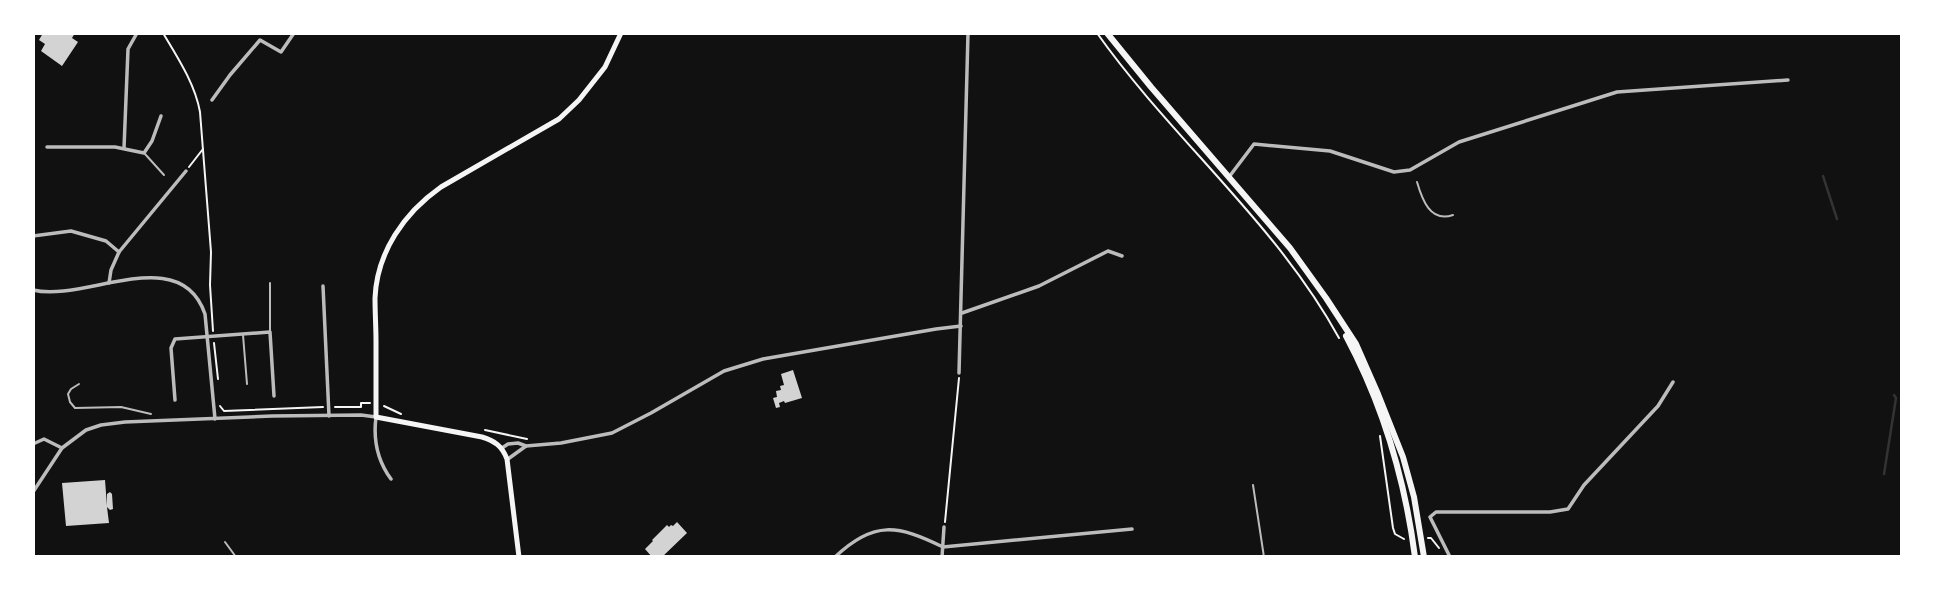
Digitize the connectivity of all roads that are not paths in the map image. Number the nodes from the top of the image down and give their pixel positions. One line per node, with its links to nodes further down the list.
1 (137, 33): 10 (street)
2 (294, 33): 7 (street)
3 (621, 33): 38 (main road)
4 (968, 33): 24 (street)
5 (1108, 33): 14 (highway)
6 (1788, 80): 14 (street)
7 (212, 100)
8 (161, 116): 11 (street)
9 (47, 147): 10 (street)
10 (124, 148): 11 (street)
11 (145, 153): 13 (lane)
12 (186, 172): 18 (street)
13 (164, 175)
14 (1229, 177): 25 (highway)
15 (1418, 182): 16 (lane)
16 (1454, 215)
17 (33, 236): 18 (street)
18 (119, 251): 20 (street)
19 (1122, 256): 24 (street)
20 (109, 283): 23 (street); 29 (street)
21 (270, 283): 27 (lane)
22 (323, 286): 37 (street)
23 (33, 290)
24 (962, 313): 26 (street)
25 (1337, 315): 57 (highway); 58 (highway)
26 (961, 326): 30 (street); 41 (street)
27 (270, 332): 28 (street); 34 (street)
28 (243, 334): 29 (street); 33 (lane)
29 (207, 336): 35 (street); 39 (street)
30 (960, 373)
31 (1672, 382): 59 (street)
32 (79, 384): 36 (lane)
33 (247, 384)
34 (274, 396)
35 (175, 400)
36 (151, 414)
37 (329, 416): 38 (street); 39 (street)
38 (376, 417): 43 (main road); 45 (street)
39 (215, 419): 42 (street)
40 (33, 444): 42 (street)
41 (526, 446): 43 (street); 44 (street)
42 (62, 448): 47 (street)
43 (502, 448): 44 (main road)
44 (507, 459): 53 (main road)
45 (391, 479)
46 (1253, 485): 56 (lane)
47 (33, 492)
48 (944, 527): 51 (street)
49 (1132, 529): 51 (street)
50 (225, 542): 52 (lane)
51 (943, 547): 54 (street); 55 (street)
52 (236, 557)
53 (519, 557)
54 (835, 557)
55 (942, 557)
56 (1264, 557)
57 (1415, 557)
58 (1424, 557)
59 (1450, 557)

